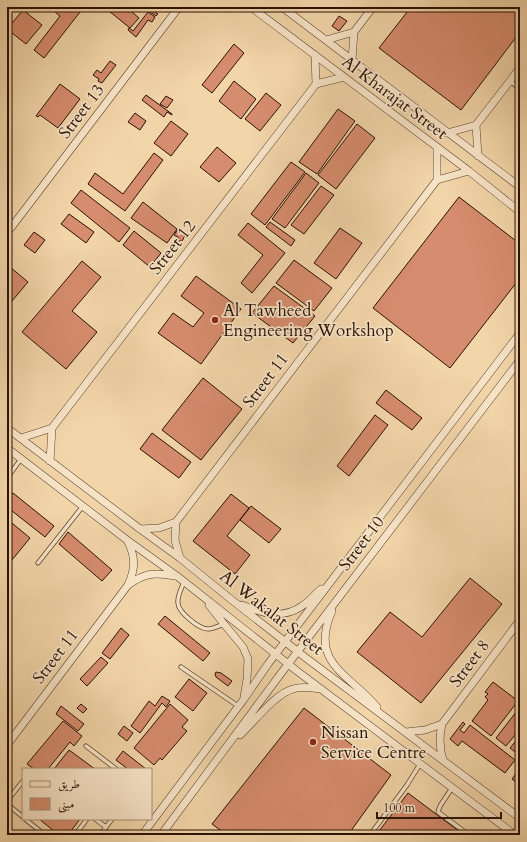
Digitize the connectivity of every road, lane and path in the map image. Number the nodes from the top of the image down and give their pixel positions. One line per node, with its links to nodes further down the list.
1 (179, 7): 22 (street, Street 13)
2 (252, 7): 7 (street, Al Kharajat Street)
3 (282, 7): 6 (street, Al Kharajat Street)
4 (373, 7): 5 (street)
5 (354, 32): 6 (street); 8 (street)
6 (326, 40): 8 (street, Al Kharajat Street)
7 (315, 55): 10 (street, Al Kharajat Street); 12 (street)
8 (352, 60): 15 (street, Al Kharajat Street)
9 (520, 68): 11 (street)
10 (344, 77): 12 (street); 16 (street, Al Kharajat Street)
11 (510, 81): 13 (lane); 14 (street)
12 (316, 84): 26 (street, Street 12)
13 (520, 89)
14 (476, 125): 15 (street); 17 (street)
15 (447, 133): 17 (street, Al Kharajat Street)
16 (437, 147): 18 (street, Al Kharajat Street); 19 (street)
17 (478, 156): 20 (street, Al Kharajat Street)
18 (469, 171): 19 (street); 21 (street, Al Kharajat Street)
19 (437, 180): 33 (street, Street 11)
20 (520, 187)
21 (519, 212)
22 (7, 233)
23 (520, 333): 38 (street, Street 10)
24 (520, 360): 44 (street, Street 10)
25 (7, 428): 27 (street, Al Wakalat Street)
26 (52, 428): 27 (street); 30 (street)
27 (21, 438): 30 (street, Al Wakalat Street)
28 (7, 448): 29 (street, Al Wakalat Street)
29 (21, 459): 31 (lane); 32 (street, Al Wakalat Street)
30 (50, 461): 34 (street, Al Wakalat Street)
31 (7, 478)
32 (83, 506): 35 (street, Al Wakalat Street); 37 (lane)
33 (176, 522): 34 (street); 36 (street)
34 (140, 529): 36 (street, Al Wakalat Street)
35 (127, 540): 39 (street, Al Wakalat Street); 41 (street, Street 11)
36 (180, 558): 43 (street, Al Wakalat Street)
37 (38, 563)
38 (337, 573): 43 (street, Street 10); 47 (street, Street 10)
39 (177, 576): 40 (street, Al Wakalat Street); 41 (street, Street 11)
40 (184, 581): 42 (street, Al Wakalat Street); 46 (lane)
41 (128, 585): 58 (street, Street 11)
42 (204, 598): 46 (street); 49 (street, Al Wakalat Street)
43 (233, 601): 47 (street, Al Wakalat Street)
44 (336, 601): 48 (street, Street 10); 55 (street)
45 (520, 620): 56 (street, Street 8)
46 (224, 624): 53 (street)
47 (285, 642): 48 (street, Al Wakalat Street); 49 (street, Street 10)
48 (298, 652): 50 (street, Street 10); 55 (street, Al Wakalat Street)
49 (276, 654): 50 (street, Al Wakalat Street); 53 (street, Street 10)
50 (288, 663): 52 (street, Al Wakalat Street); 60 (street, Street 10)
51 (181, 667): 54 (lane)
52 (323, 690): 60 (street, Street 10); 62 (street, Al Wakalat Street)
53 (244, 699): 54 (street, Street 10)
54 (238, 706): 78 (street, Street 10)
55 (385, 716): 57 (street, Al Wakalat Street)
56 (442, 724): 57 (street); 61 (street, Street 8)
57 (406, 732): 61 (street, Al Wakalat Street)
58 (7, 745)
59 (86, 746): 63 (lane)
60 (228, 746): 79 (street, Street 10)
61 (443, 760): 68 (street, Al Wakalat Street)
62 (420, 764): 65 (street, Al Wakalat Street); 80 (lane)
63 (115, 768)
64 (22, 782): 66 (lane)
65 (452, 788): 75 (street, Al Wakalat Street); 81 (lane)
66 (7, 802): 67 (lane)
67 (22, 816)
68 (520, 818)
69 (26, 820): 74 (lane)
70 (86, 820): 76 (lane)
71 (96, 820): 73 (lane)
72 (111, 820): 73 (lane)
73 (106, 827): 77 (lane)
74 (39, 833)
75 (512, 834)
76 (75, 835)
77 (100, 835)
78 (142, 835)
79 (161, 835)
80 (370, 835)
81 (469, 835)

